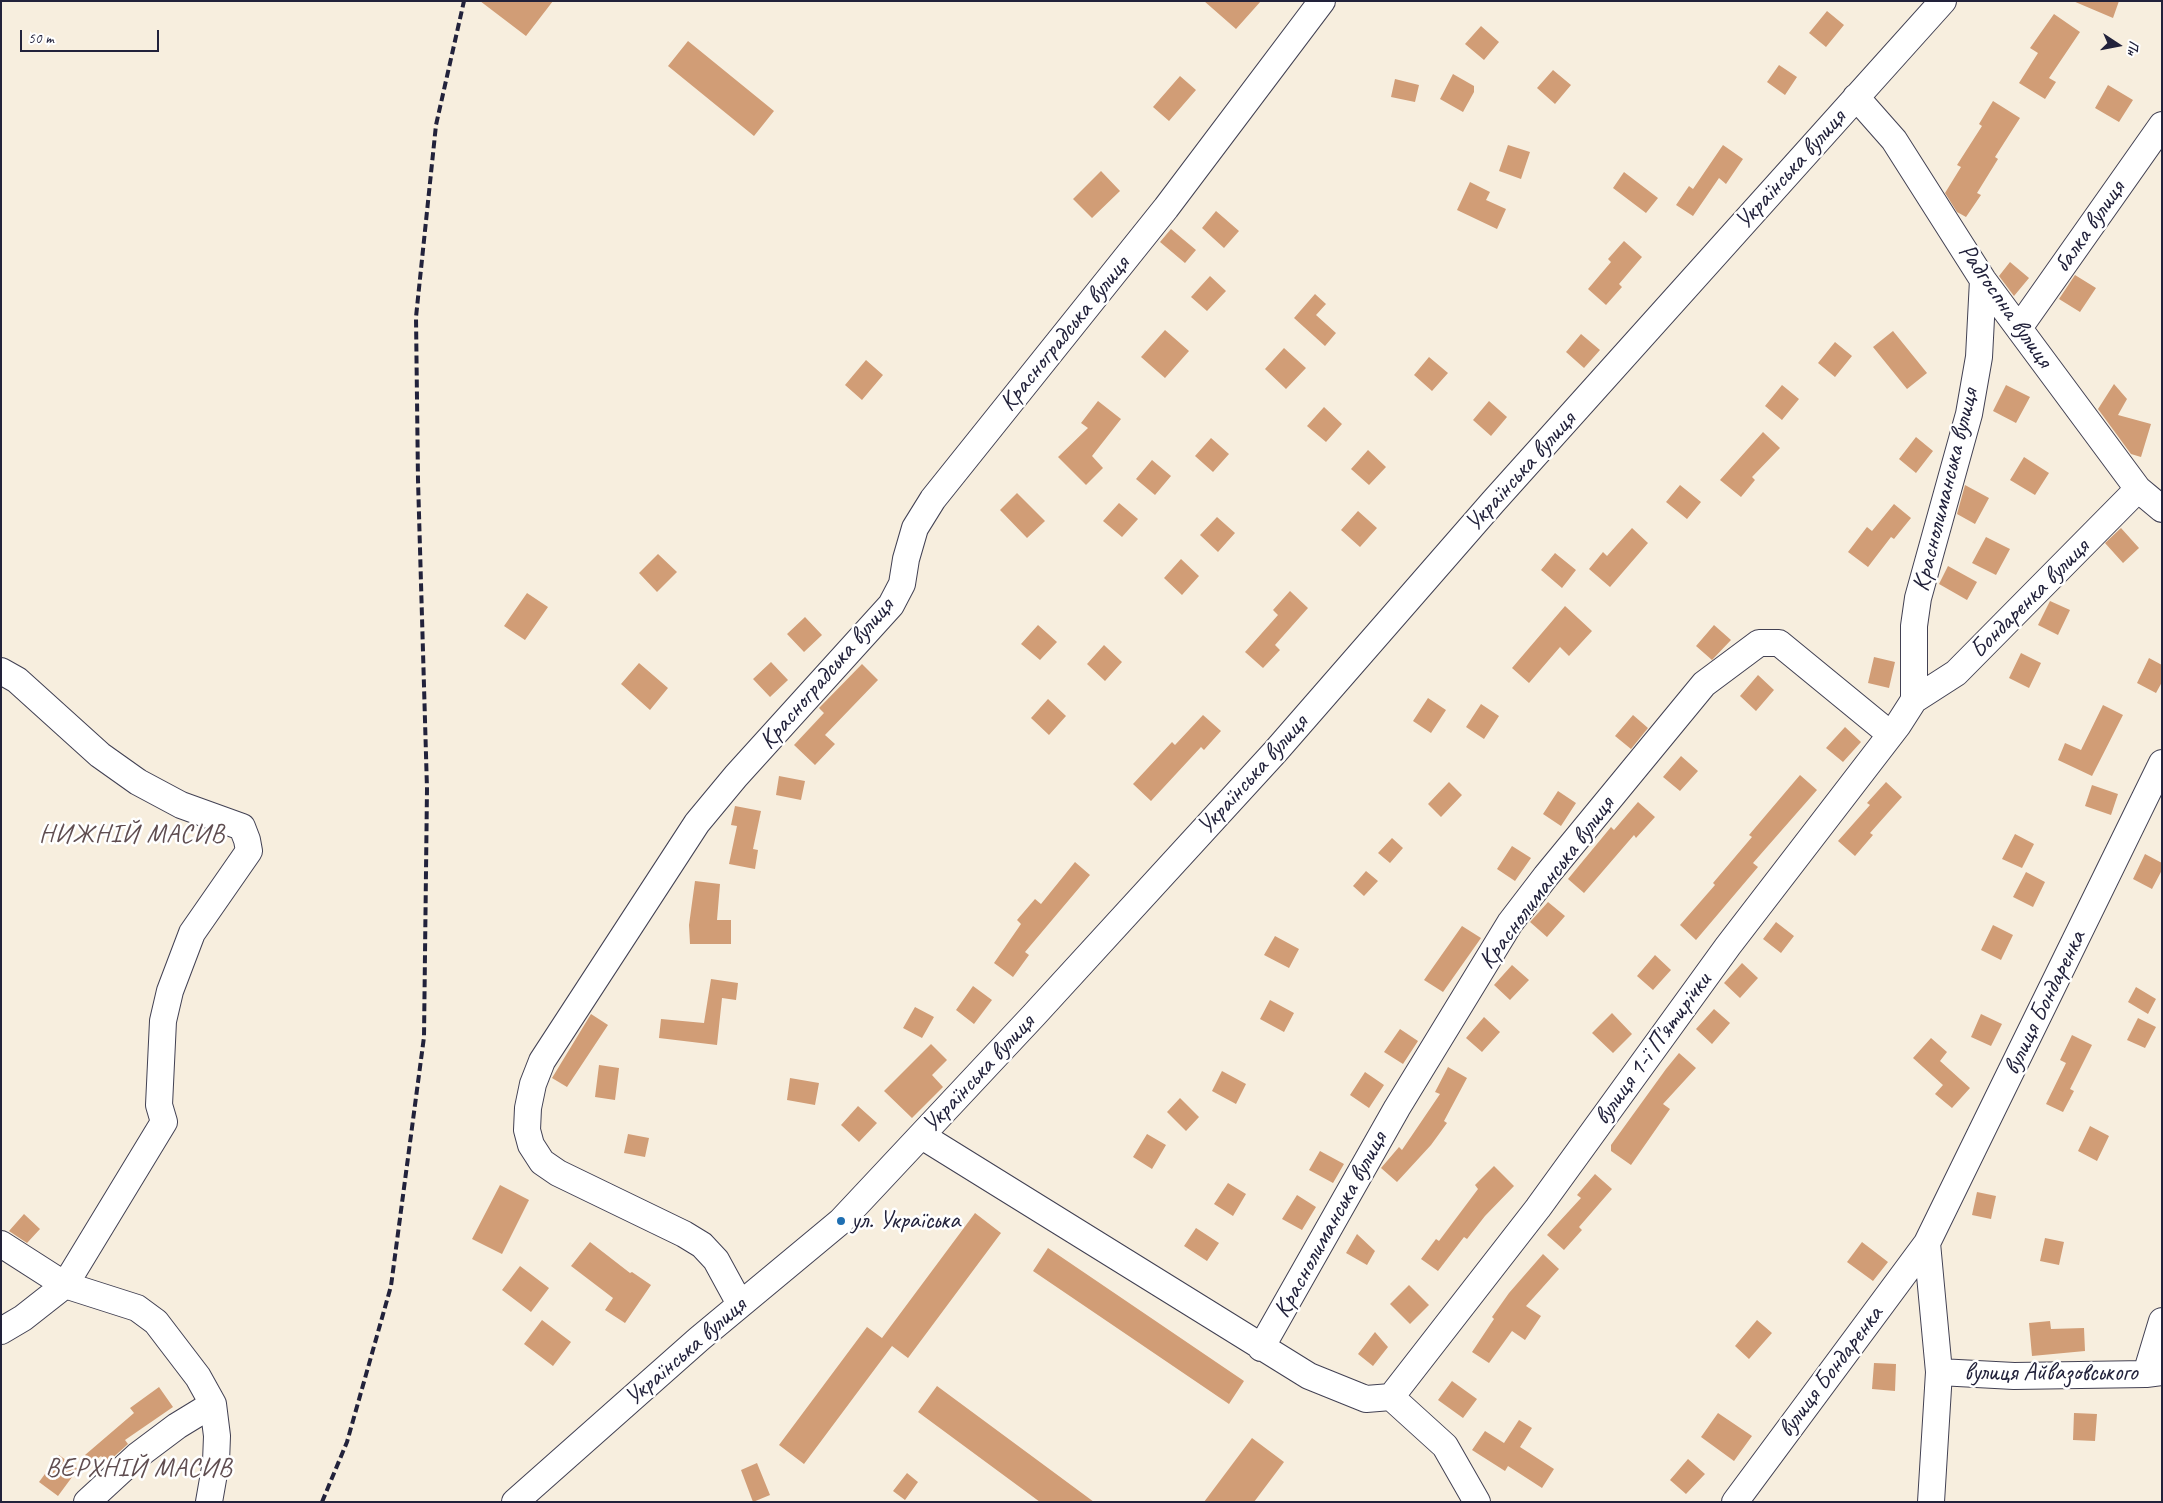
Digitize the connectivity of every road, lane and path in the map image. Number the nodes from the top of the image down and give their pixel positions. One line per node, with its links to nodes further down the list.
1 (1322, 1): 17 (street, Красноградська вулиця)
2 (1943, 1): 3 (street, Українська вулиця)
3 (1856, 97): 5 (street, Радгоспна вулиця); 13 (street, Українська вулиця)
4 (2162, 125): 6 (street, балка вулиця)
5 (1983, 280): 6 (street, Радгоспна вулиця); 10 (street, Краснолиманська вулиця)
6 (2019, 328): 7 (street, Радгоспна вулиця)
7 (2138, 489): 8 (street, Радгоспна вулиця); 10 (street, Бондаренка вулиця)
8 (2162, 509)
9 (2, 670): 16 (street)
10 (1914, 700): 11 (street, вулиця 1-ї П'ятирічки)
11 (1890, 734): 20 (street, Краснолиманська вулиця); 23 (street, вулиця 1-ї П'ятирічки)
12 (2162, 763): 14 (street, вулиця Бондаренка)
13 (922, 1136): 17 (street, Українська вулиця); 20 (street)
14 (1927, 1243): 21 (street); 29 (street, вулиця Бондаренка)
15 (1, 1244): 16 (street)
16 (65, 1285): 19 (street); 24 (street)
17 (740, 1304): 27 (street, Українська вулиця)
18 (2162, 1322): 22 (street)
19 (1, 1330)
20 (1261, 1348): 23 (street)
21 (1939, 1372): 22 (street, вулиця Айвазовського); 30 (street)
22 (2154, 1373)
23 (1391, 1398): 28 (street)
24 (213, 1404): 25 (street); 26 (street)
25 (87, 1502)
26 (209, 1502)
27 (515, 1502)
28 (1477, 1502)
29 (1736, 1502)
30 (1931, 1502)

